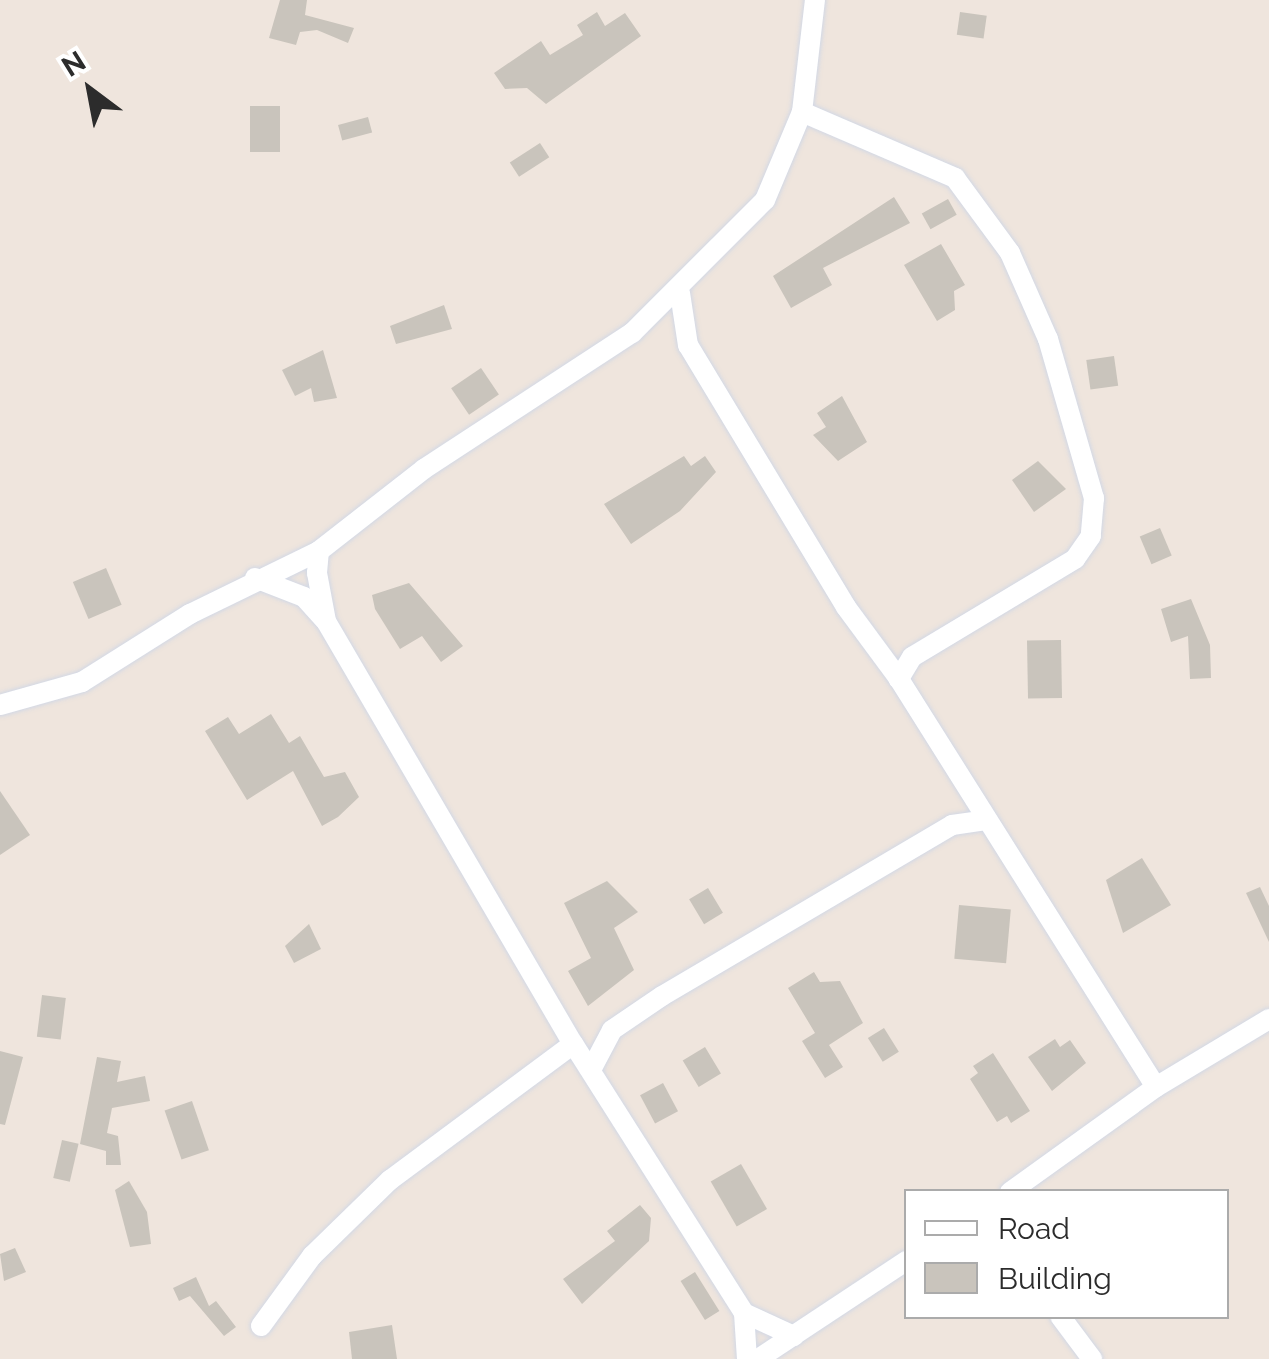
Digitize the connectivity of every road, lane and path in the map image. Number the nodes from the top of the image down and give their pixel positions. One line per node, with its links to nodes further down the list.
1 (816, 0): 2 (street)
2 (802, 112): 3 (street); 7 (street)
3 (680, 293): 4 (street); 7 (street)
4 (320, 551): 5 (street); 6 (street)
5 (255, 578): 6 (street); 8 (street)
6 (326, 621): 12 (street)
7 (899, 679): 9 (street)
8 (0, 705)
9 (981, 821): 11 (street); 14 (street)
10 (1269, 1020): 14 (street)
11 (607, 1035): 12 (street); 13 (street)
12 (570, 1039): 13 (street); 19 (street)
13 (592, 1068): 17 (street)
14 (1156, 1088): 15 (street)
15 (1014, 1189)
16 (904, 1262): 20 (street)
17 (744, 1312): 20 (street); 21 (street)
18 (1062, 1319): 23 (street)
19 (262, 1326)
20 (794, 1336): 22 (street)
21 (747, 1359)
22 (758, 1359)
23 (1092, 1359)

